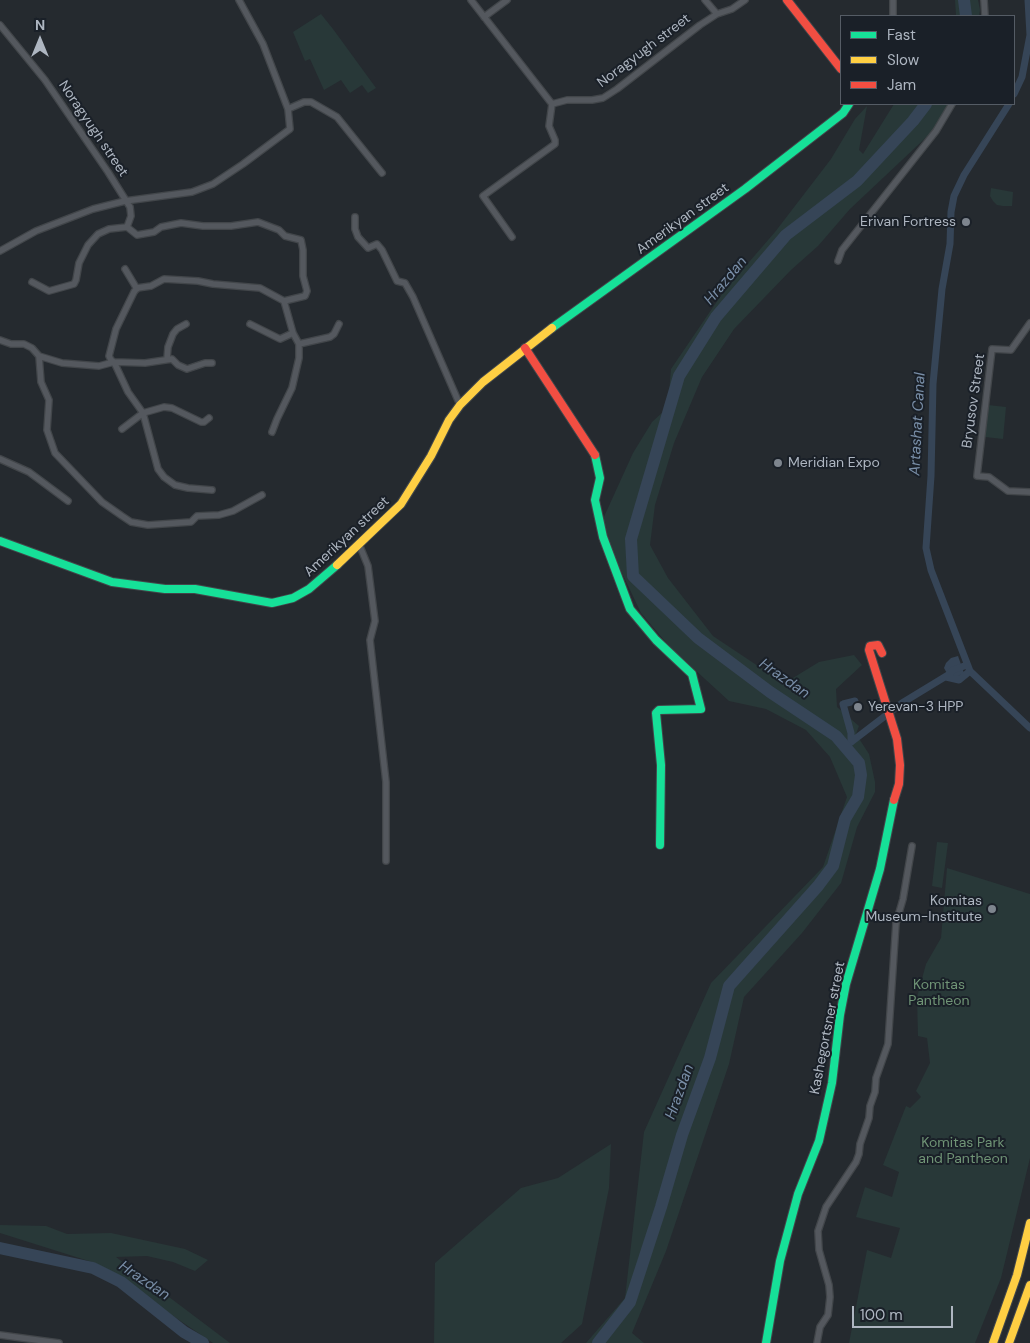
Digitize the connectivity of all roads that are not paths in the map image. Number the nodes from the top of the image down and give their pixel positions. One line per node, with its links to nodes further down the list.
1 (239, 0): 18 (street)
2 (471, 0): 12 (street)
3 (507, 0): 12 (street)
4 (705, 0): 9 (street)
5 (745, 0): 9 (street, Noragyugh street)
6 (786, 0): 14 (street)
7 (893, 0): 10 (street)
8 (984, 0): 11 (street)
9 (717, 14): 15 (street, Noragyugh street)
10 (893, 15)
11 (984, 15)
12 (484, 17): 15 (street)
13 (0, 25): 20 (street, Noragyugh street)
14 (840, 68)
15 (552, 104): 23 (street)
16 (848, 105): 37 (street, Amerikyan street)
17 (951, 105): 25 (street)
18 (288, 109): 19 (street); 20 (street)
19 (382, 173)
20 (125, 201): 22 (street, Noragyugh street); 24 (street)
21 (355, 217): 42 (street)
22 (127, 227): 27 (street); 29 (street)
23 (512, 237)
24 (0, 250)
25 (838, 260)
26 (125, 269): 28 (street)
27 (32, 282)
28 (137, 289): 29 (street); 40 (street)
29 (284, 301): 34 (street)
30 (1030, 323): 49 (street, Bryusov Street)
31 (186, 324): 39 (street)
32 (250, 324): 34 (street)
33 (339, 324): 36 (street)
34 (293, 333): 36 (street)
35 (0, 340): 38 (street)
36 (299, 344): 46 (street)
37 (525, 348): 42 (street, Amerikyan street); 55 (street)
38 (39, 356): 40 (street); 50 (street)
39 (167, 359): 40 (street); 41 (street)
40 (114, 362): 43 (street)
41 (212, 363)
42 (460, 405): 53 (street, Amerikyan street)
43 (143, 413): 44 (street); 45 (street); 48 (street)
44 (210, 418)
45 (122, 428)
46 (272, 432)
47 (0, 458): 51 (street)
48 (212, 490)
49 (1030, 492)
50 (262, 496)
51 (68, 501)
52 (0, 541): 53 (street, Amerikyan street)
53 (359, 544): 57 (street)
54 (882, 653): 62 (street, Kashegortsner street)
55 (660, 845)
56 (912, 846): 63 (street)
57 (386, 861)
58 (1030, 1223): 64 (street)
59 (1030, 1285): 65 (street)
60 (0, 1335): 61 (street)
61 (59, 1343)
62 (766, 1343)
63 (817, 1343)
64 (993, 1343)
65 (1009, 1343)

